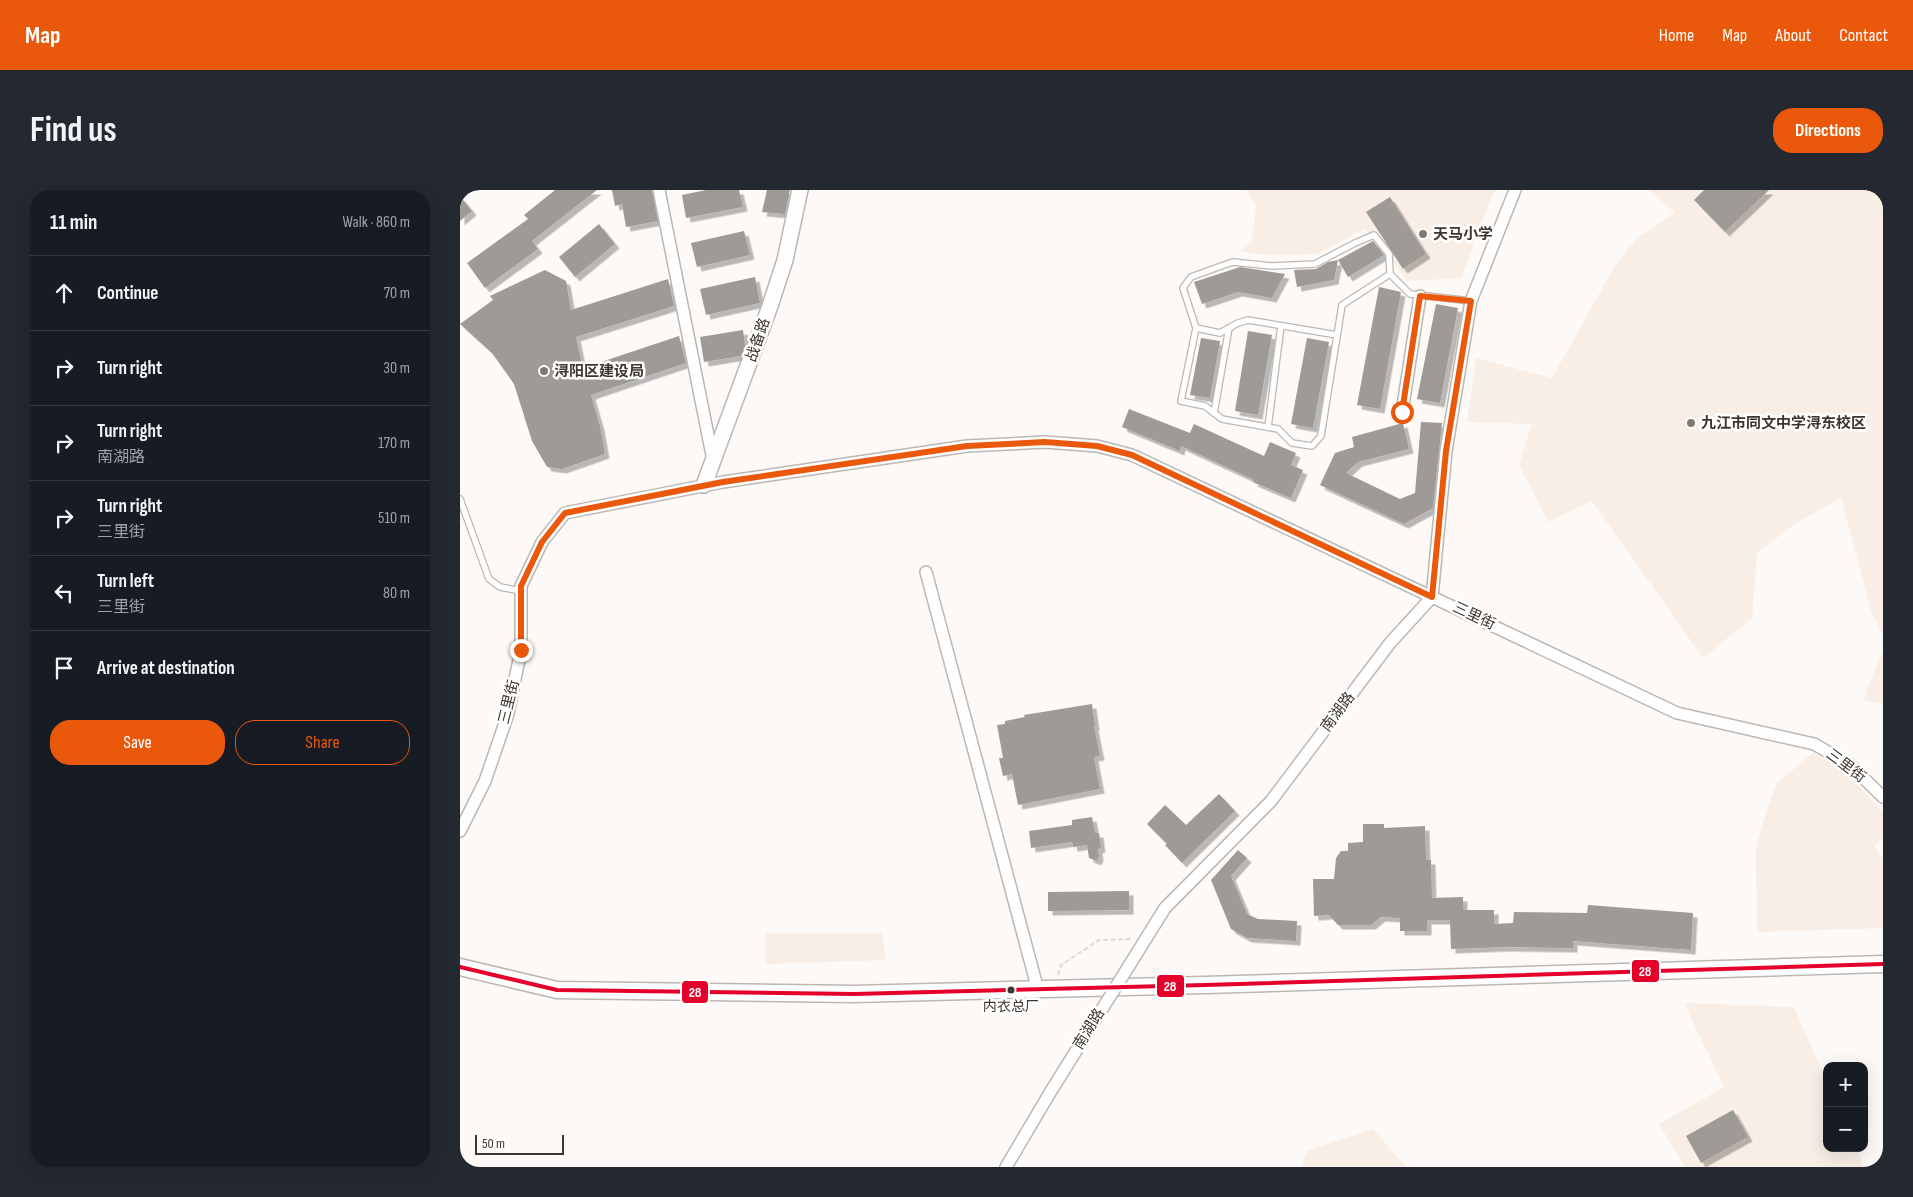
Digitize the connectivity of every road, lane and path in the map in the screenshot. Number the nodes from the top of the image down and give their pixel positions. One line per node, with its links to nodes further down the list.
1 (659, 190): 14 (street)
2 (800, 190): 14 (street, 战备路)
3 (1514, 190): 6 (street)
4 (1390, 274): 5 (lane); 8 (lane); 10 (lane)
5 (1420, 296): 6 (lane); 11 (street)
6 (1471, 301): 19 (street)
7 (1282, 326): 9 (lane); 10 (lane); 13 (lane)
8 (1196, 328): 9 (lane); 12 (lane)
9 (1229, 328): 12 (lane)
10 (1337, 335): 13 (lane)
11 (1402, 412)
12 (1214, 413): 13 (lane)
13 (1268, 427)
14 (713, 461): 15 (street, 战备路)
15 (704, 486): 18 (street, 三里街); 19 (street, 三里街)
16 (460, 499): 18 (lane)
17 (926, 572): 25 (street)
18 (521, 592): 21 (street, 三里街)
19 (1432, 597): 20 (street, 三里街); 22 (street, 南湖路, bridge)
20 (1883, 797)
21 (461, 827)
22 (1146, 939): 25 (path); 26 (street, 南湖路, bridge)
23 (1883, 964): 25 (main road)
24 (460, 967): 25 (main road)
25 (1045, 990)
26 (1006, 1167)

